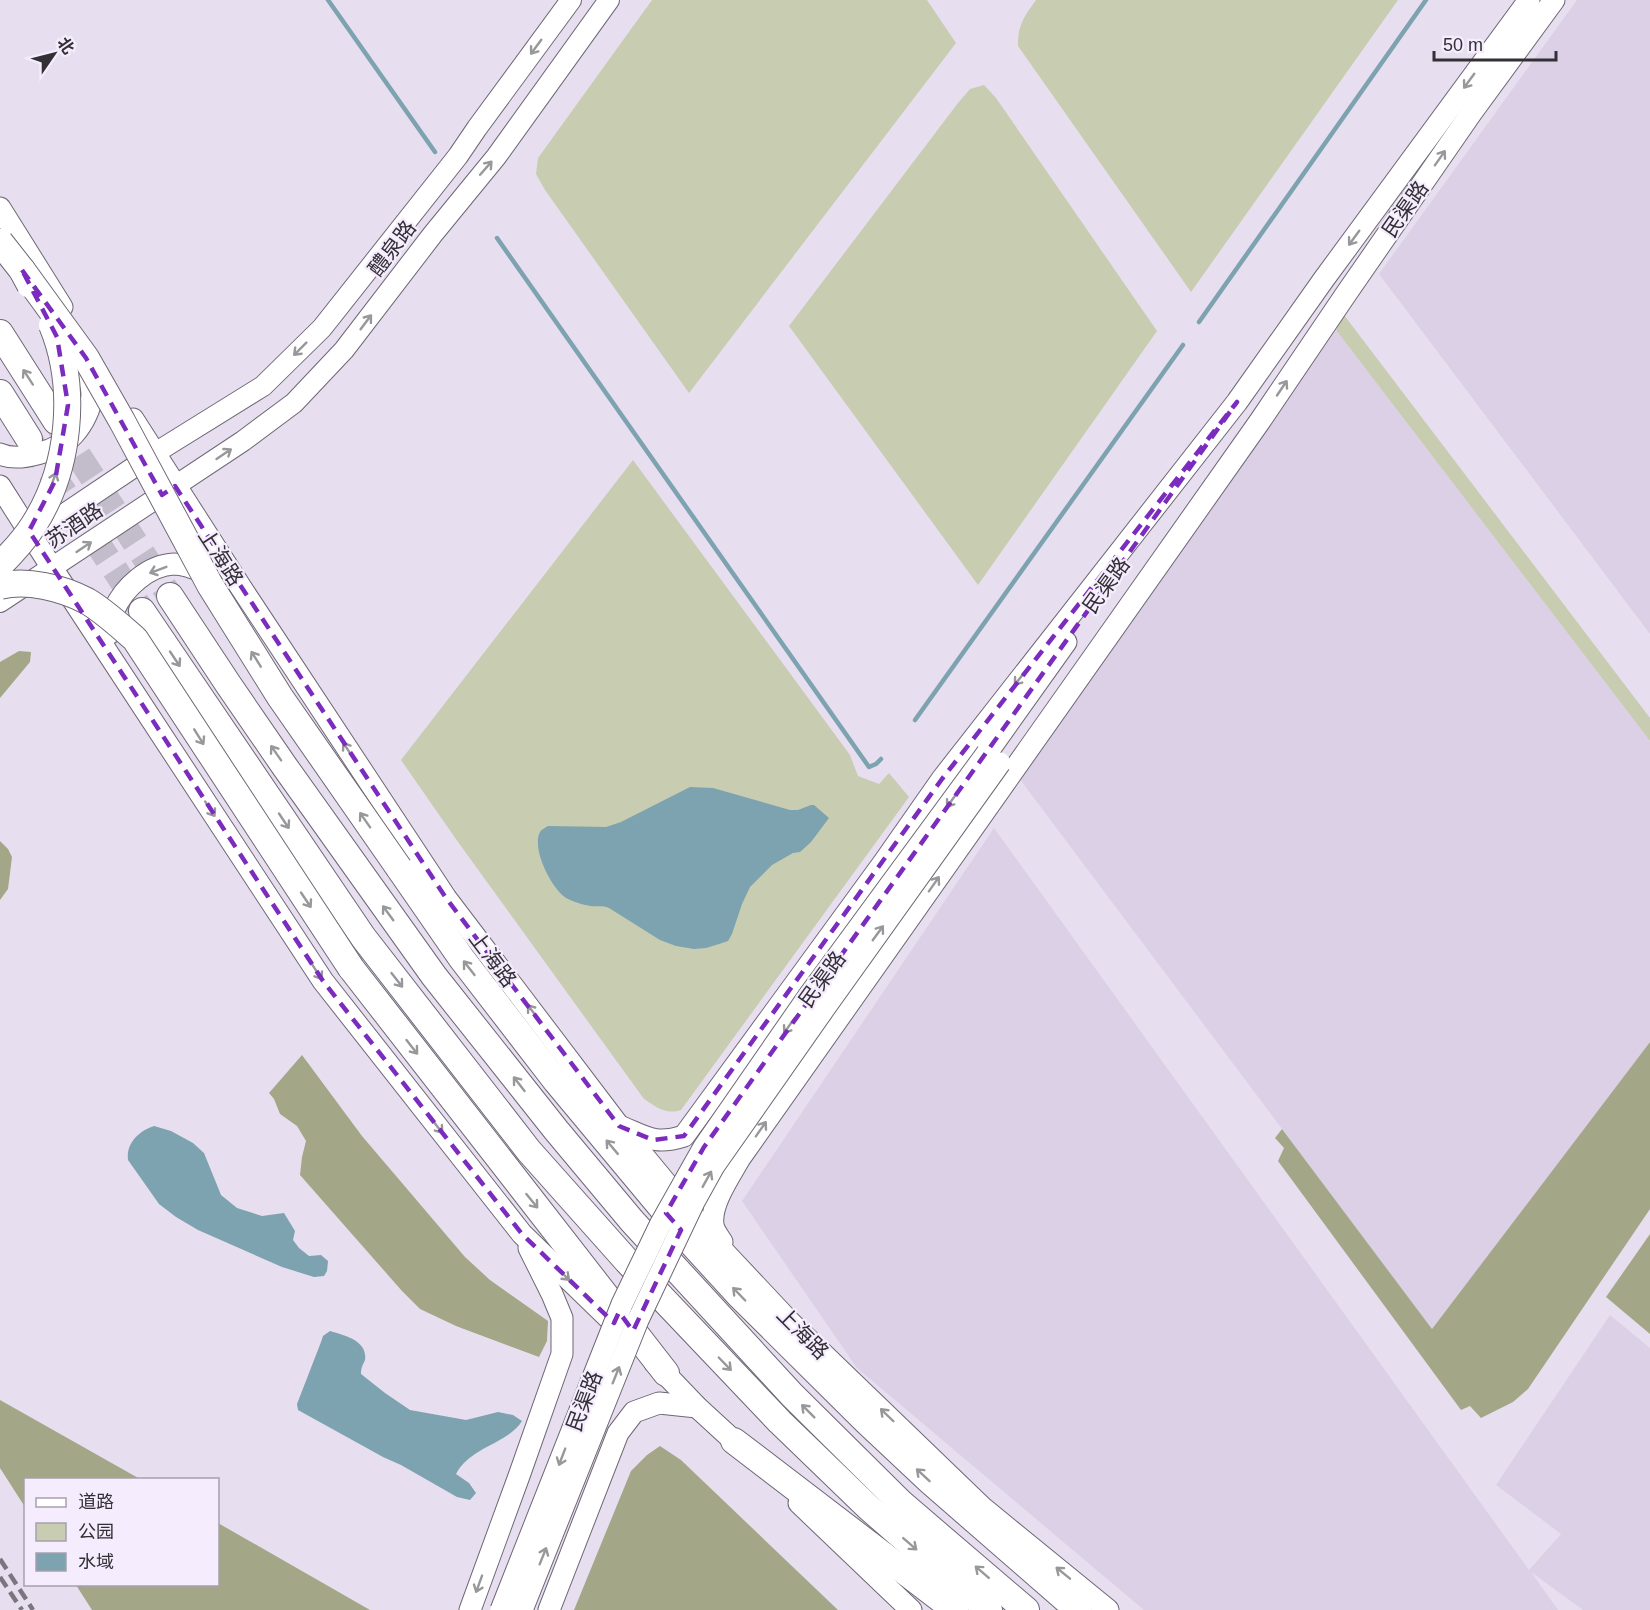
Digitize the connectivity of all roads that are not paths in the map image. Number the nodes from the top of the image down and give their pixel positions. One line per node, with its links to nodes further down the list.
1 (571, 0): 14 (street, 醴泉路, one-way to 14)
2 (609, 0): 17 (street, 醴泉路, one-way to 2)
3 (1529, 0): 10 (main road, 民渠路, one-way to 10)
4 (1554, 0): 12 (main road, 民渠路, one-way to 4)
5 (0, 208): 14 (main road, 上海路); 15 (main road)
6 (0, 242): 7 (highway, bridge)
7 (22, 270): 20 (highway, one-way to 7, bridge); 43 (highway, one-way to 7, bridge)
8 (0, 333): 11 (highway, one-way to 8)
9 (0, 393): 13 (highway)
10 (1237, 402): 27 (main road, 民渠路); 29 (main road, 民渠路, one-way to 29)
11 (56, 421)
12 (1260, 421): 27 (main road, 民渠路); 31 (main road, 民渠路, one-way to 12)
13 (29, 440)
14 (155, 453): 17 (main road, 上海路); 18 (street, 苏酒路)
15 (0, 454)
16 (0, 486): 18 (main road)
17 (175, 486): 21 (street, 苏酒路, one-way to 17); 26 (main road, 上海路)
18 (32, 536): 19 (street, 苏酒路); 21 (main road)
19 (0, 556)
20 (0, 565)
21 (52, 568): 24 (street, 苏酒路); 28 (main road)
22 (0, 586): 32 (highway, one-way to 32, bridge)
23 (170, 596): 42 (highway, one-way to 23)
24 (0, 603)
25 (142, 611): 41 (highway, one-way to 41)
26 (296, 671): 28 (main road, one-way to 28); 29 (main road, 上海路, one-way to 26)
27 (994, 758): 36 (main road, 民渠路, one-way to 36, bridge); 37 (main road, 民渠路, one-way to 27, bridge)
28 (178, 760): 30 (main road, one-way to 30)
29 (619, 1126): 31 (main road, 上海路)
30 (522, 1234): 32 (main road, one-way to 32); 35 (main road, one-way to 35)
31 (742, 1271): 44 (main road, 上海路, one-way to 31)
32 (666, 1373): 33 (main road)
33 (697, 1407): 34 (main road); 38 (main road)
34 (734, 1441): 39 (main road); 40 (highway)
35 (470, 1610)
36 (501, 1610)
37 (522, 1610)
38 (549, 1610)
39 (911, 1610)
40 (955, 1610)
41 (989, 1610)
42 (1026, 1610)
43 (1078, 1610)
44 (1108, 1610)

